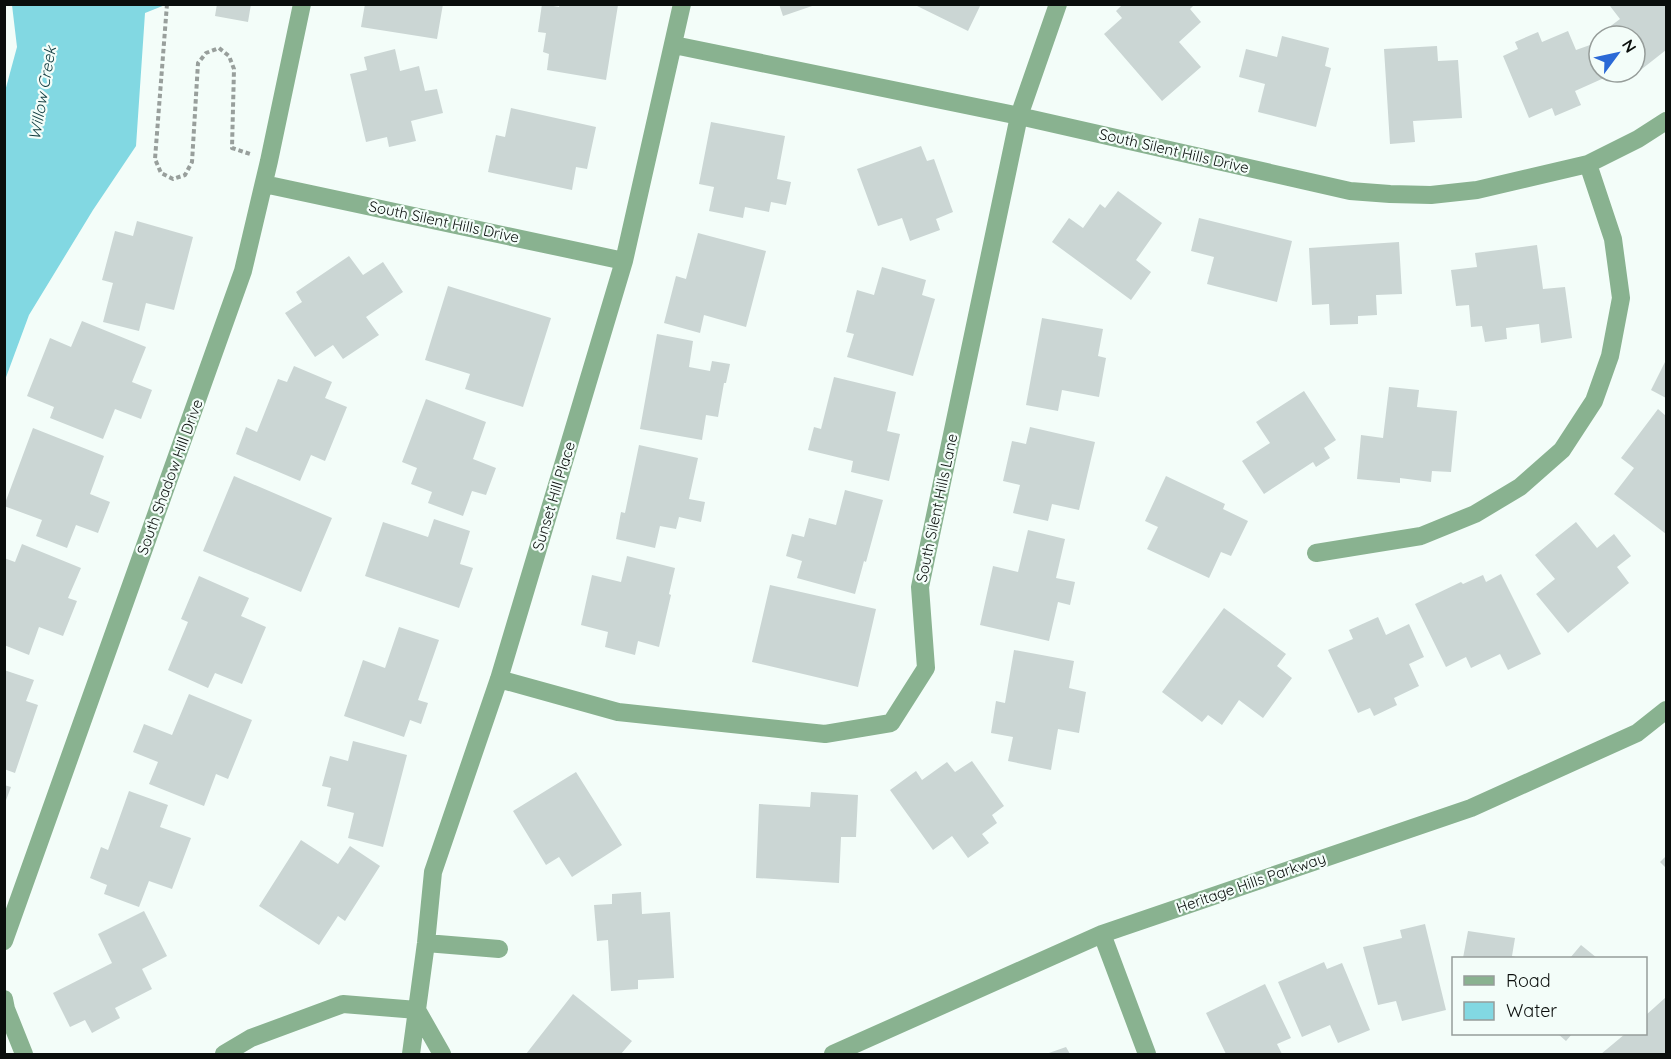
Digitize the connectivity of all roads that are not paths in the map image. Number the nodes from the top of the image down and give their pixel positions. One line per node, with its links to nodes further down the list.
1 (302, 4): 8 (street, South Shadow Hill Drive)
2 (682, 4): 4 (street, Sunset Hill Place)
3 (1058, 4): 5 (street, South Silent Hills Lane)
4 (674, 45): 5 (street, South Silent Hills Drive); 9 (street, Sunset Hill Place)
5 (1018, 116): 7 (street, South Silent Hills Drive); 11 (street, South Silent Hills Lane)
6 (1666, 121): 7 (street, South Silent Hills Drive)
7 (1588, 164): 10 (street)
8 (264, 184): 9 (street, South Silent Hills Drive); 14 (street, South Shadow Hill Drive)
9 (624, 261): 11 (street, Sunset Hill Place)
10 (1316, 553)
11 (499, 679): 15 (street, Sunset Hill Place)
12 (1666, 710): 13 (street, Heritage Hills Parkway)
13 (1102, 934): 23 (street, Heritage Hills Parkway); 24 (street)
14 (4, 941)
15 (426, 943): 16 (street); 18 (street, Sunset Hill Place)
16 (499, 949)
17 (4, 999): 19 (street)
18 (417, 1010): 20 (street); 21 (street, Sunset Hill Place); 22 (street)
19 (24, 1054)
20 (224, 1054)
21 (411, 1054)
22 (442, 1054)
23 (833, 1054)
24 (1147, 1054)

